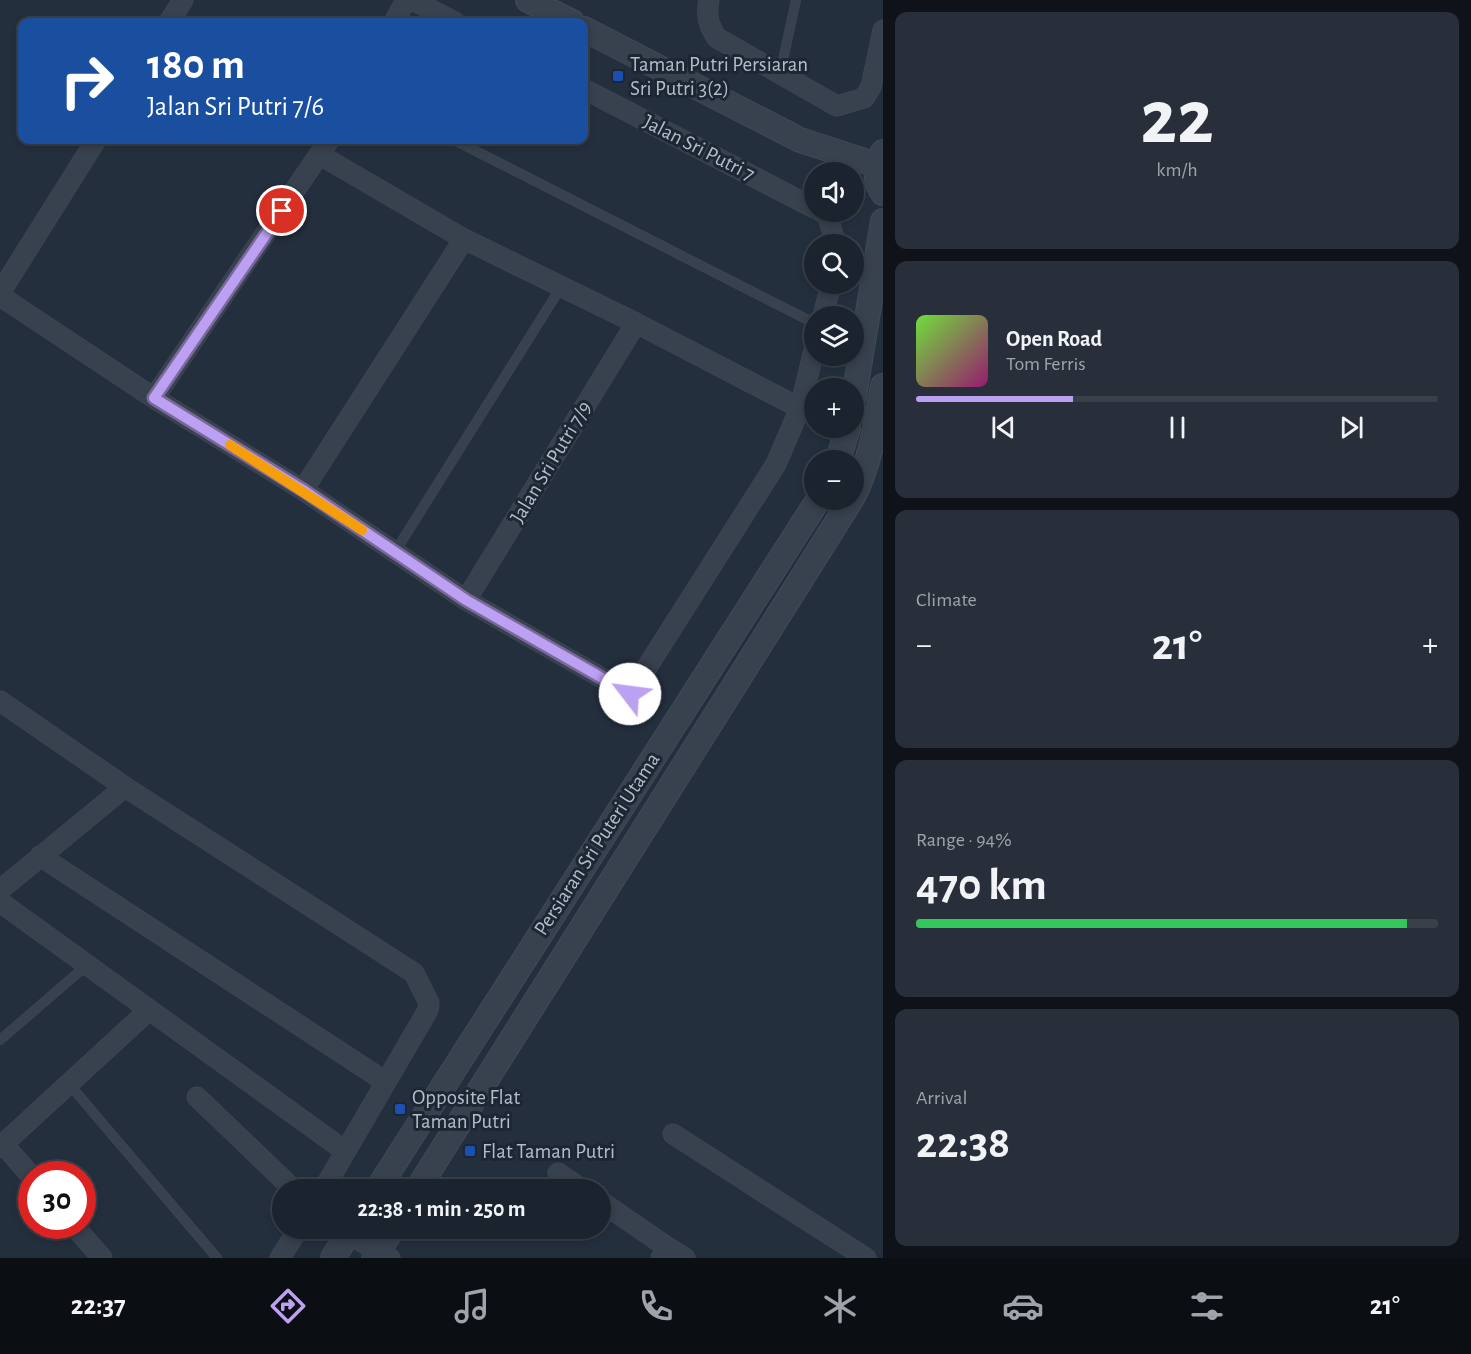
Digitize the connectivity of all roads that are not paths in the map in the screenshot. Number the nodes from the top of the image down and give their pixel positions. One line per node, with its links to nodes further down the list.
1 (183, 0): 7 (street)
2 (406, 0): 8 (street)
3 (412, 0): 9 (street)
4 (528, 0): 10 (street)
5 (710, 0): 13 (street)
6 (796, 0): 13 (lane)
7 (172, 18)
8 (395, 18)
9 (447, 18)
10 (564, 18)
11 (883, 30): 13 (street)
12 (588, 31): 18 (street)
13 (780, 74)
14 (588, 91): 20 (street, Jalan Sri Putri 7)
15 (94, 144): 24 (street)
16 (462, 144): 25 (lane)
17 (324, 147): 22 (street); 30 (street)
18 (880, 159): 19 (street)
19 (883, 194)
20 (804, 202)
21 (883, 221): 28 (street)
22 (464, 239): 23 (street); 33 (street)
23 (561, 286): 26 (street); 36 (lane)
24 (0, 295): 30 (street)
25 (804, 318)
26 (636, 323): 31 (street); 37 (street, Jalan Sri Putri 7/9)
27 (810, 366): 31 (street)
28 (857, 378)
29 (883, 386): 32 (street)
30 (154, 398): 33 (street)
31 (800, 408): 37 (street)
32 (864, 466)
33 (303, 490): 36 (street)
34 (812, 510): 56 (street, Persiaran Sri Puteri Utama)
35 (845, 510): 57 (street, Persiaran Sri Puteri Utama)
36 (395, 552): 37 (street)
37 (466, 600)
38 (0, 701): 39 (street)
39 (125, 787): 40 (street); 46 (street)
40 (40, 856): 41 (street); 46 (street)
41 (0, 890)
42 (0, 902): 43 (street)
43 (87, 965): 44 (street); 45 (lane)
44 (149, 1010): 47 (street); 51 (street)
45 (0, 1040)
46 (386, 1082): 51 (street)
47 (69, 1084): 50 (street); 68 (lane)
48 (197, 1097): 54 (street)
49 (673, 1134): 72 (street)
50 (2, 1145): 52 (street)
51 (345, 1151): 55 (street)
52 (18, 1162)
53 (558, 1173): 58 (street)
54 (283, 1179)
55 (329, 1179)
56 (384, 1179)
57 (424, 1179)
58 (567, 1179)
59 (611, 1210): 65 (street)
60 (85, 1239): 67 (street)
61 (292, 1239): 69 (street)
62 (345, 1239): 70 (street)
63 (360, 1239): 66 (street)
64 (388, 1239): 66 (street)
65 (664, 1252): 71 (street)
66 (381, 1256)
67 (102, 1258)
68 (217, 1258)
69 (280, 1258)
70 (333, 1258)
71 (685, 1258)
72 (866, 1258)

